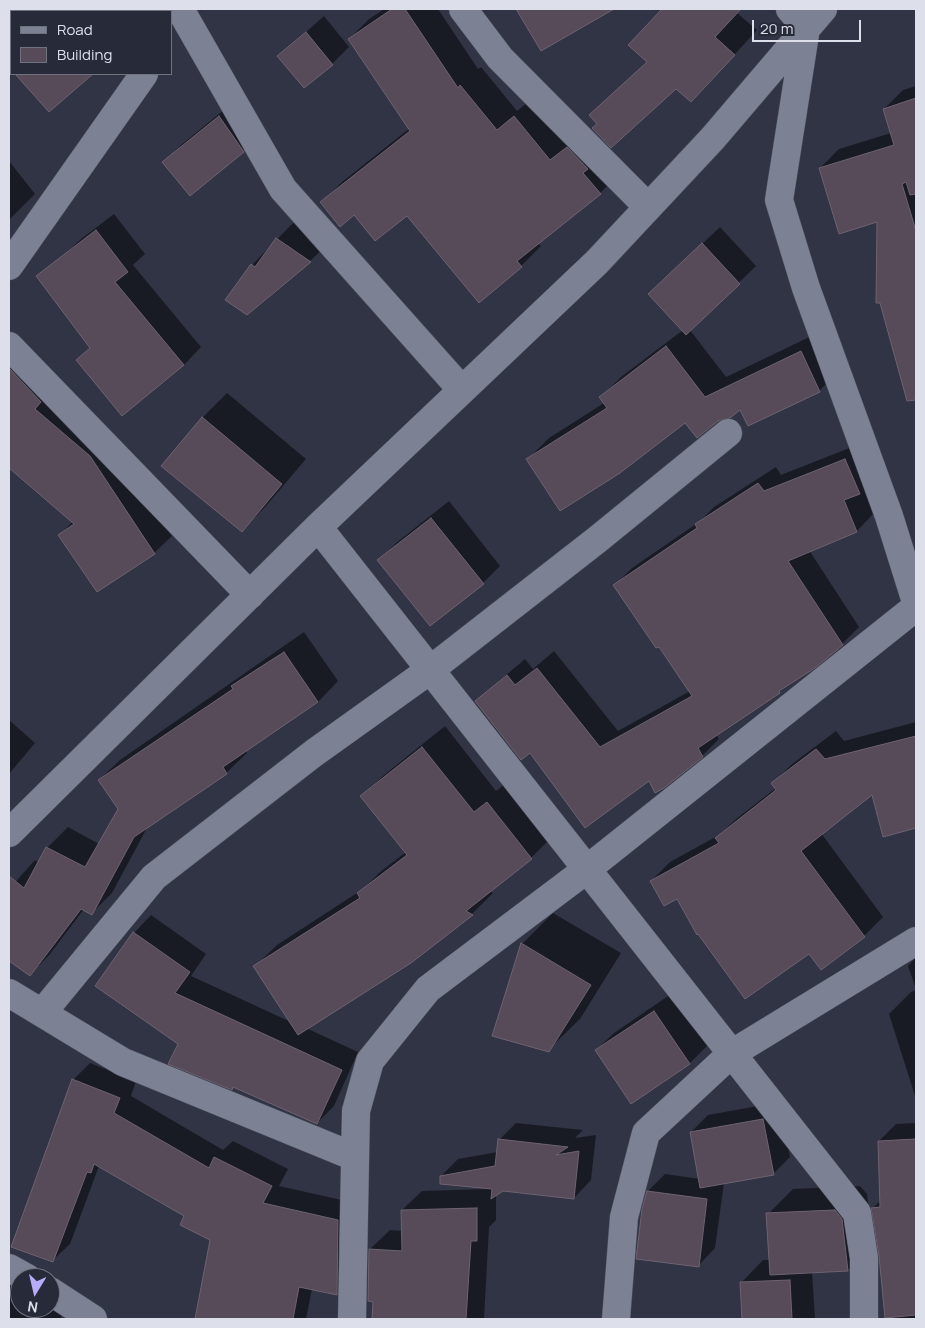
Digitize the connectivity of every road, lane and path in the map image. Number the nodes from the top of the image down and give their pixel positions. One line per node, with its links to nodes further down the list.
1 (463, 9): 5 (street)
2 (806, 15): 5 (street); 12 (street)
3 (182, 17): 8 (street)
4 (143, 75): 6 (street)
5 (648, 207): 8 (street)
6 (9, 266)
7 (9, 346): 11 (street)
8 (462, 390): 10 (street)
9 (728, 433): 14 (street)
10 (318, 527): 11 (street); 14 (street)
11 (250, 594): 15 (street)
12 (916, 602)
13 (916, 607): 16 (street)
14 (430, 670): 16 (street); 19 (street)
15 (9, 833)
16 (586, 870): 20 (street); 21 (street)
17 (916, 941): 20 (street)
18 (9, 992): 19 (street)
19 (42, 1013): 21 (street)
20 (731, 1054): 25 (street); 26 (street)
21 (355, 1157): 24 (street)
22 (60, 1298): 23 (street)
23 (93, 1319)
24 (352, 1319)
25 (616, 1319)
26 (864, 1319)

